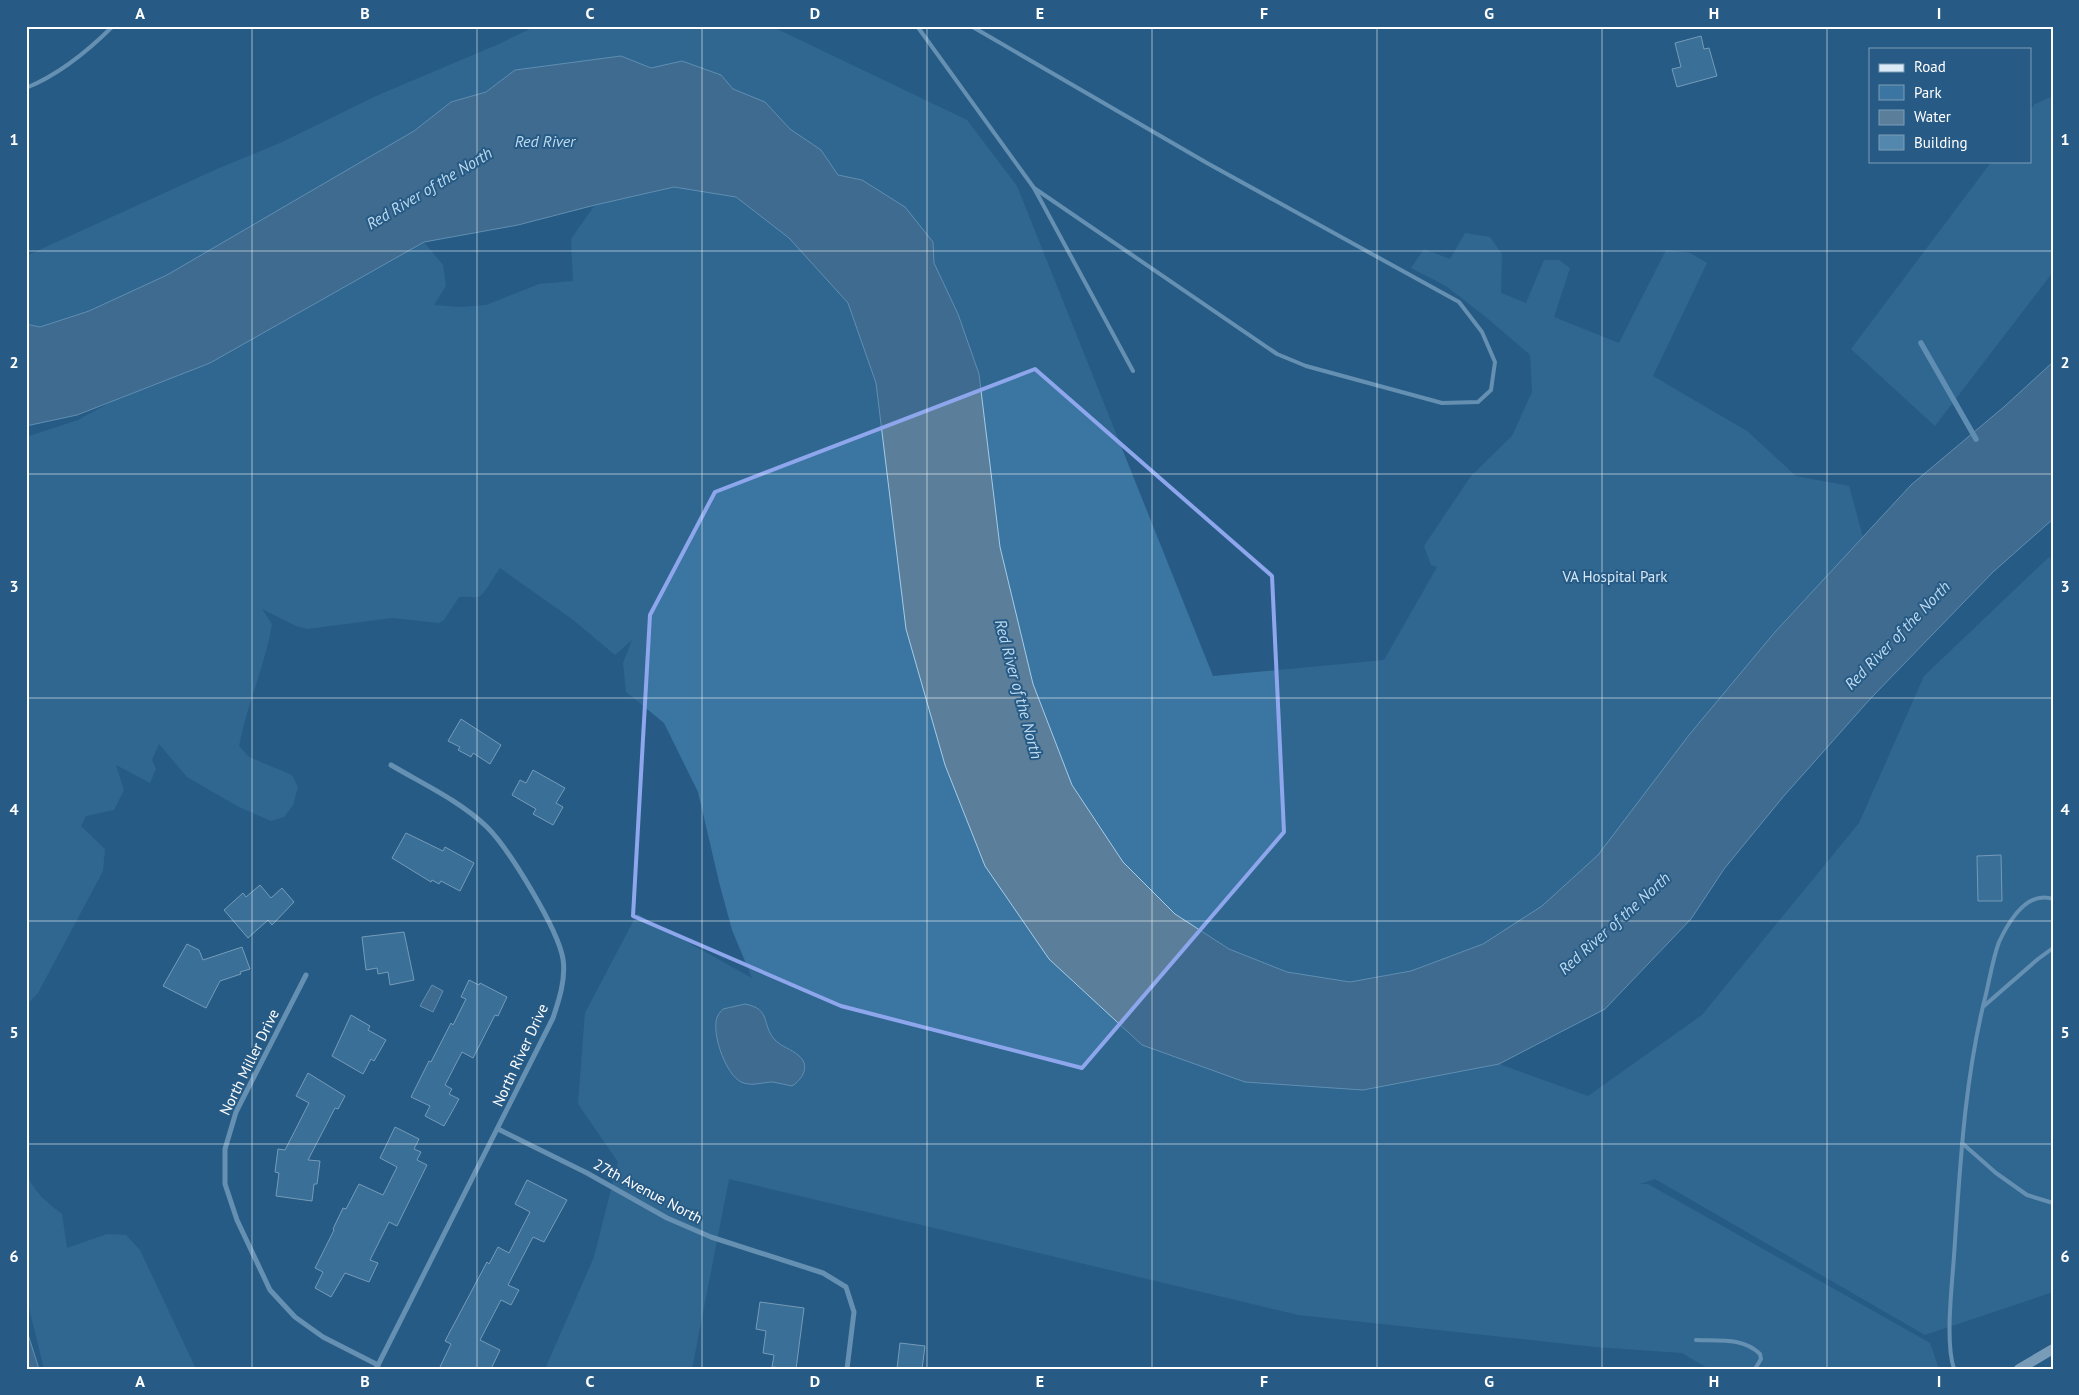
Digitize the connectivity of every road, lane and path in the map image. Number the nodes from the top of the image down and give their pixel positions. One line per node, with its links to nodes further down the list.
1 (113, 26): 4 (lane)
2 (918, 26): 5 (lane)
3 (972, 26): 5 (lane)
4 (26, 88)
5 (1034, 188): 6 (lane)
6 (1133, 371)
7 (391, 765): 12 (street, North River Drive)
8 (2053, 899): 11 (lane)
9 (2053, 948): 11 (lane)
10 (306, 975): 17 (street, North Miller Drive)
11 (1982, 1008): 13 (lane)
12 (498, 1129): 17 (street, North River Drive); 18 (street, 27th Avenue North)
13 (1962, 1143): 14 (lane); 20 (lane)
14 (2053, 1203)
15 (1696, 1340): 19 (lane)
16 (2053, 1349): 21 (street)
17 (377, 1367)
18 (847, 1369)
19 (1755, 1369)
20 (1954, 1369)
21 (2019, 1369)

